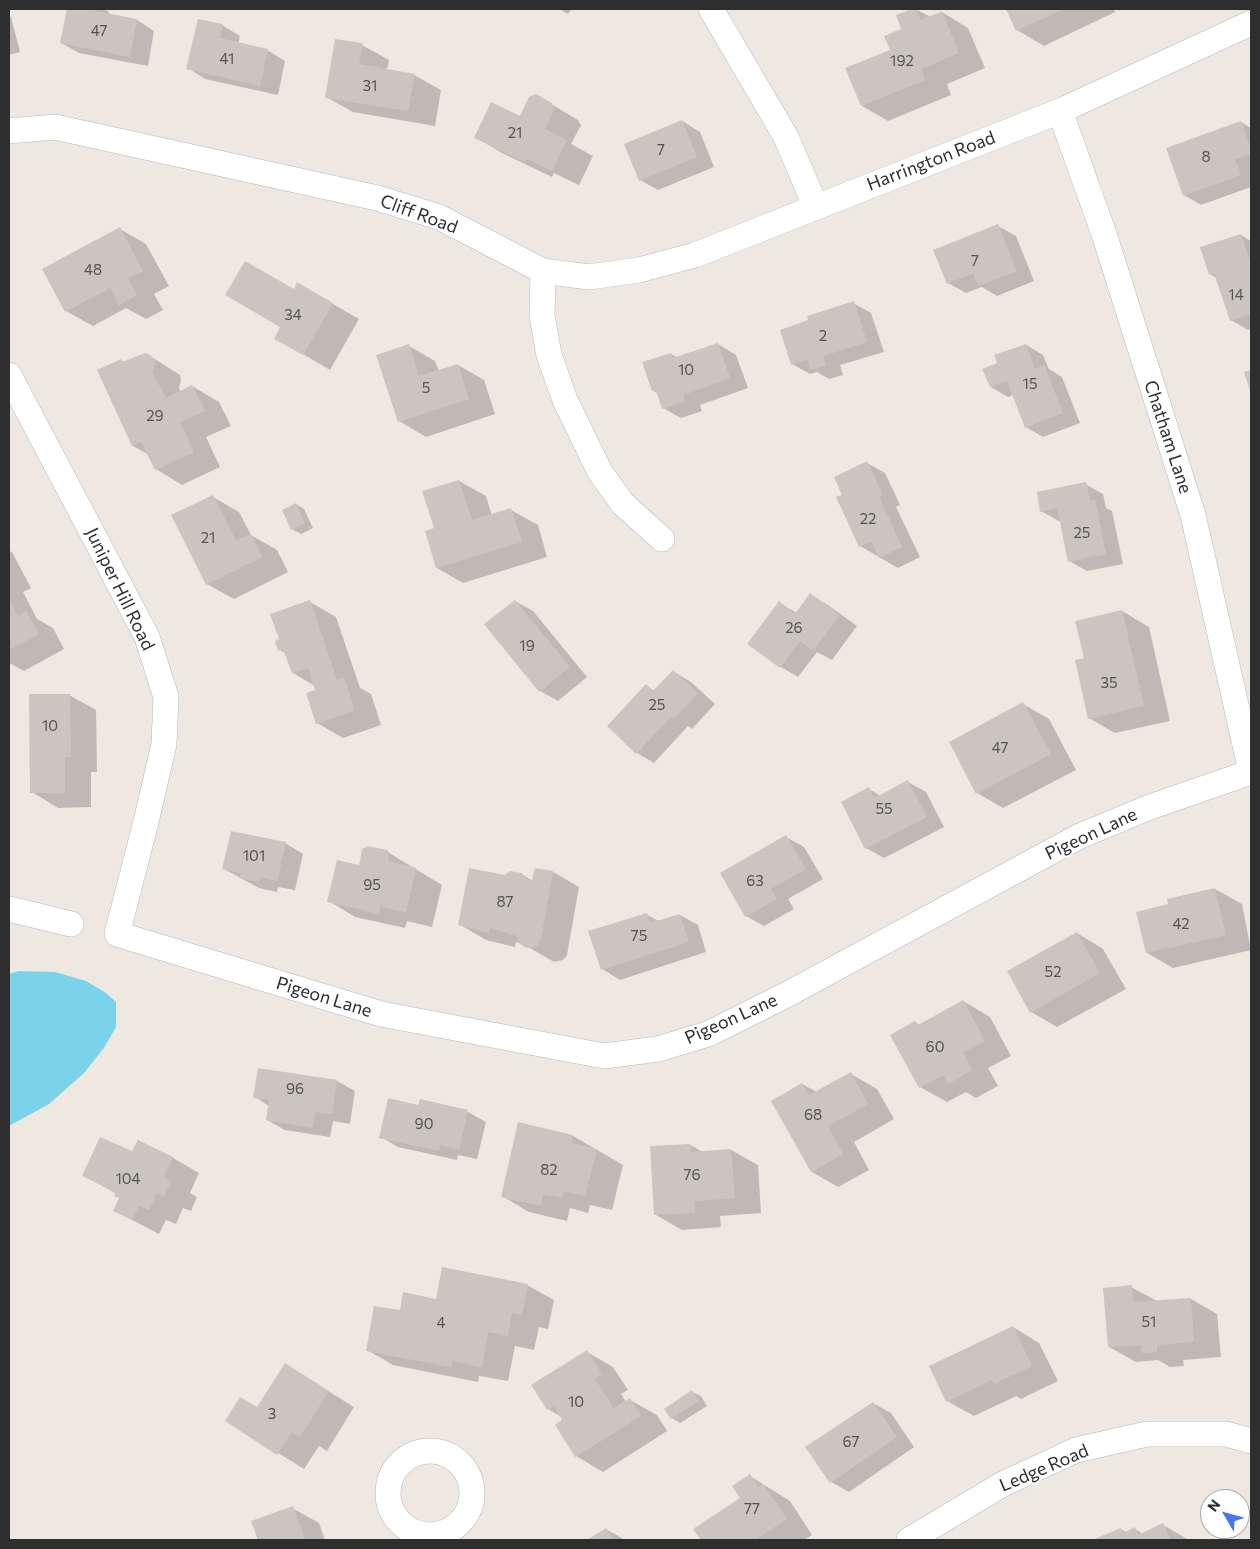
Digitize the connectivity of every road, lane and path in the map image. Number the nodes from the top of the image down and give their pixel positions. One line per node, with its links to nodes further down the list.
1 (710, 9): 5 (street)
2 (1251, 23): 3 (street, Harrington Road)
3 (1060, 111): 5 (street, Harrington Road); 9 (street, Chatham Lane)
4 (9, 131): 6 (street, Cliff Road)
5 (816, 207): 6 (street, Cliff Road)
6 (543, 271): 8 (street)
7 (9, 375): 12 (street, Juniper Hill Road)
8 (662, 539)
9 (1251, 772): 12 (street, Pigeon Lane)
10 (9, 909): 11 (street)
11 (71, 924)
12 (117, 934)
13 (1251, 1441): 14 (street, Ledge Road)
14 (910, 1540)

